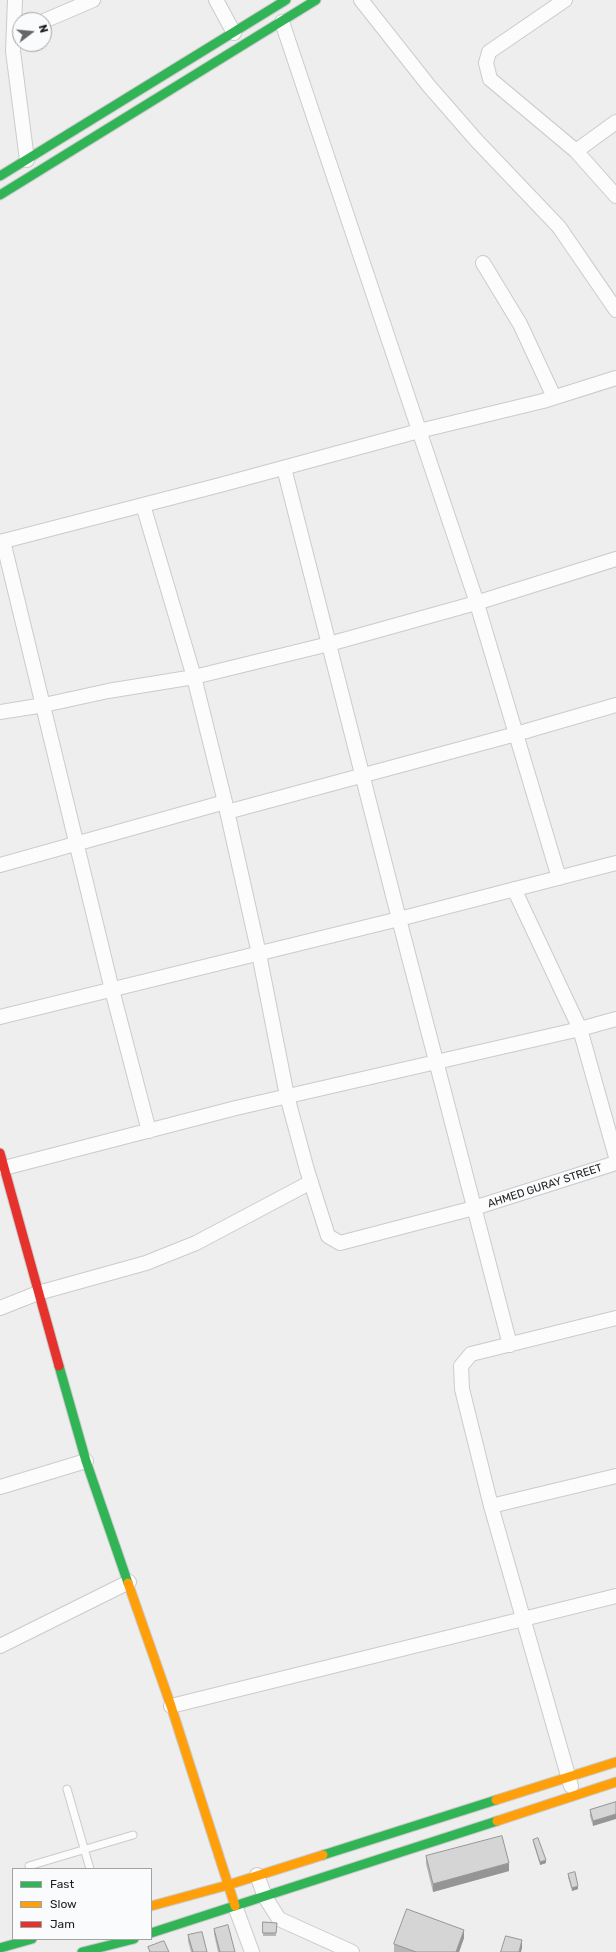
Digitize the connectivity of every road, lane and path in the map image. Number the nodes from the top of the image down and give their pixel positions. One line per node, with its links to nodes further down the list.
1 (15, 0): 8 (street)
2 (93, 0): 9 (street)
3 (216, 0): 11 (street)
4 (286, 0): 11 (main road)
5 (316, 0): 10 (main road)
6 (361, 0): 20 (street)
7 (565, 0): 14 (street)
8 (16, 12)
9 (52, 18)
10 (282, 22): 17 (main road); 23 (street)
11 (234, 33): 15 (main road)
12 (13, 52): 15 (street)
13 (616, 122): 14 (street)
14 (576, 151): 18 (street)
15 (26, 160): 16 (main road)
16 (0, 176)
17 (0, 195)
18 (616, 196)
19 (483, 263): 22 (street)
20 (616, 310)
21 (616, 378): 22 (street)
22 (554, 397): 23 (street)
23 (419, 431): 24 (street); 28 (street)
24 (284, 468): 25 (street); 29 (street)
25 (143, 505): 26 (street); 30 (street, AHMED GURAY STREET)
26 (2, 541): 31 (street)
27 (616, 559): 28 (street)
28 (476, 603): 29 (street); 34 (street)
29 (329, 644): 30 (street); 35 (street)
30 (194, 677): 31 (street); 36 (street, AHMED GURAY STREET)
31 (44, 705): 33 (street); 37 (street)
32 (616, 705): 34 (street)
33 (0, 712)
34 (516, 734): 35 (street); 40 (street)
35 (363, 776): 36 (street); 42 (street)
36 (226, 807): 37 (street); 43 (street, AHMED GURAY STREET)
37 (78, 842): 39 (street); 44 (street)
38 (616, 863): 40 (street)
39 (0, 865)
40 (559, 878): 41 (street)
41 (514, 889): 42 (street); 47 (street)
42 (399, 919): 43 (street); 48 (street)
43 (260, 954): 44 (street); 49 (street, AHMED GURAY STREET)
44 (112, 990): 45 (street); 50 (street)
45 (0, 1017)
46 (616, 1019): 47 (street)
47 (580, 1030): 48 (street); 51 (street)
48 (436, 1063): 49 (street); 55 (street)
49 (287, 1096): 50 (street); 54 (street, AHMED GURAY STREET)
50 (149, 1131): 52 (street)
51 (616, 1156)
52 (1, 1159): 56 (main road)
53 (616, 1163): 55 (street, AHMED GURAY STREET)
54 (311, 1182): 55 (street, AHMED GURAY STREET); 56 (street)
55 (474, 1208): 59 (street)
56 (38, 1293): 57 (street); 60 (main road)
57 (0, 1308)
58 (616, 1318): 59 (street)
59 (510, 1346): 63 (street)
60 (86, 1461): 62 (street); 64 (main road)
61 (616, 1476): 63 (street)
62 (0, 1487)
63 (491, 1506): 66 (street)
64 (129, 1582): 67 (street); 68 (main road)
65 (616, 1596): 66 (street)
66 (522, 1618): 68 (street); 70 (street)
67 (0, 1646)
68 (171, 1706): 79 (main road)
69 (616, 1762): 70 (main road)
70 (568, 1777): 73 (street); 78 (main road)
71 (616, 1782): 73 (main road)
72 (67, 1789): 75 (lane)
73 (574, 1795): 80 (main road)
74 (133, 1835): 75 (lane)
75 (84, 1849): 76 (lane); 77 (lane)
76 (29, 1866)
77 (90, 1868)
78 (257, 1875): 79 (main road); 80 (street)
79 (228, 1885): 81 (main road); 82 (main road)
80 (265, 1896): 82 (main road); 89 (street)
81 (152, 1906)
82 (235, 1906): 83 (main road); 88 (street)
83 (152, 1933)
84 (28, 1940): 86 (main road)
85 (130, 1940): 87 (main road)
86 (0, 1948)
87 (82, 1952)
88 (252, 1952)
89 (352, 1952)

